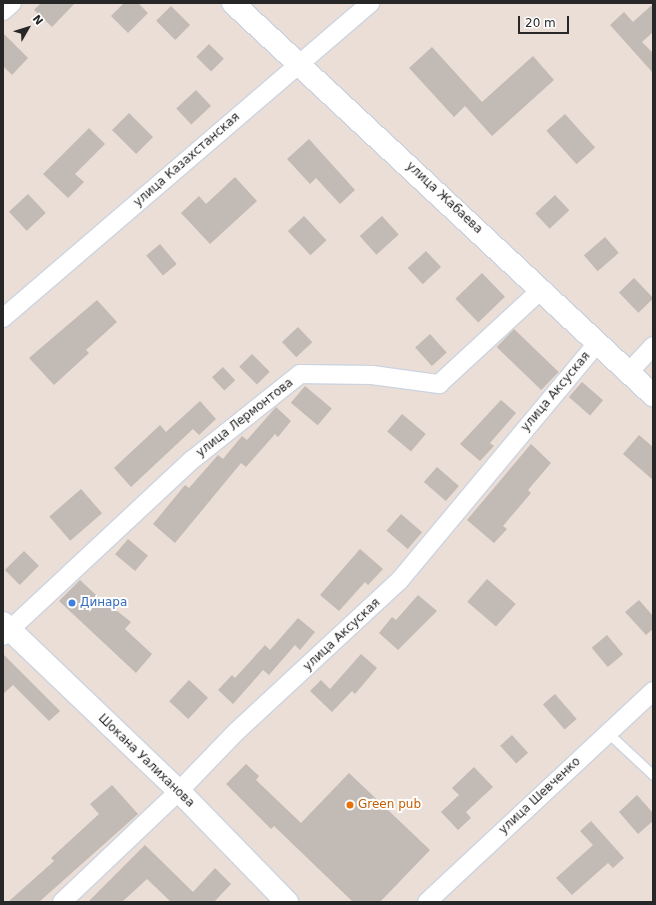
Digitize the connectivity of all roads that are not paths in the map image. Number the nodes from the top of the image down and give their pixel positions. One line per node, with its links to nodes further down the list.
1 (12, 3): 4 (street)
2 (233, 3): 5 (street, улица Жабаева)
3 (371, 3): 5 (street, улица Казахстанская)
4 (3, 11)
5 (300, 63): 6 (street, улица Жабаева); 7 (street, улица Казахстанская)
6 (541, 290): 8 (street, улица Жабаева); 12 (street, улица Лермонтова)
7 (3, 318)
8 (597, 343): 10 (street, улица Жабаева); 16 (street, улица Аксуская)
9 (653, 346): 10 (street)
10 (628, 373): 11 (street, улица Жабаева)
11 (653, 395)
12 (5, 629): 16 (street, Шокана Уалиханова)
13 (653, 691): 14 (street, улица Шевченко)
14 (608, 733): 15 (lane); 19 (street, улица Шевченко)
15 (653, 775)
16 (179, 791): 17 (street, улица Аксуская); 18 (street, Шокана Уалиханова)
17 (62, 902)
18 (287, 902)
19 (427, 902)

